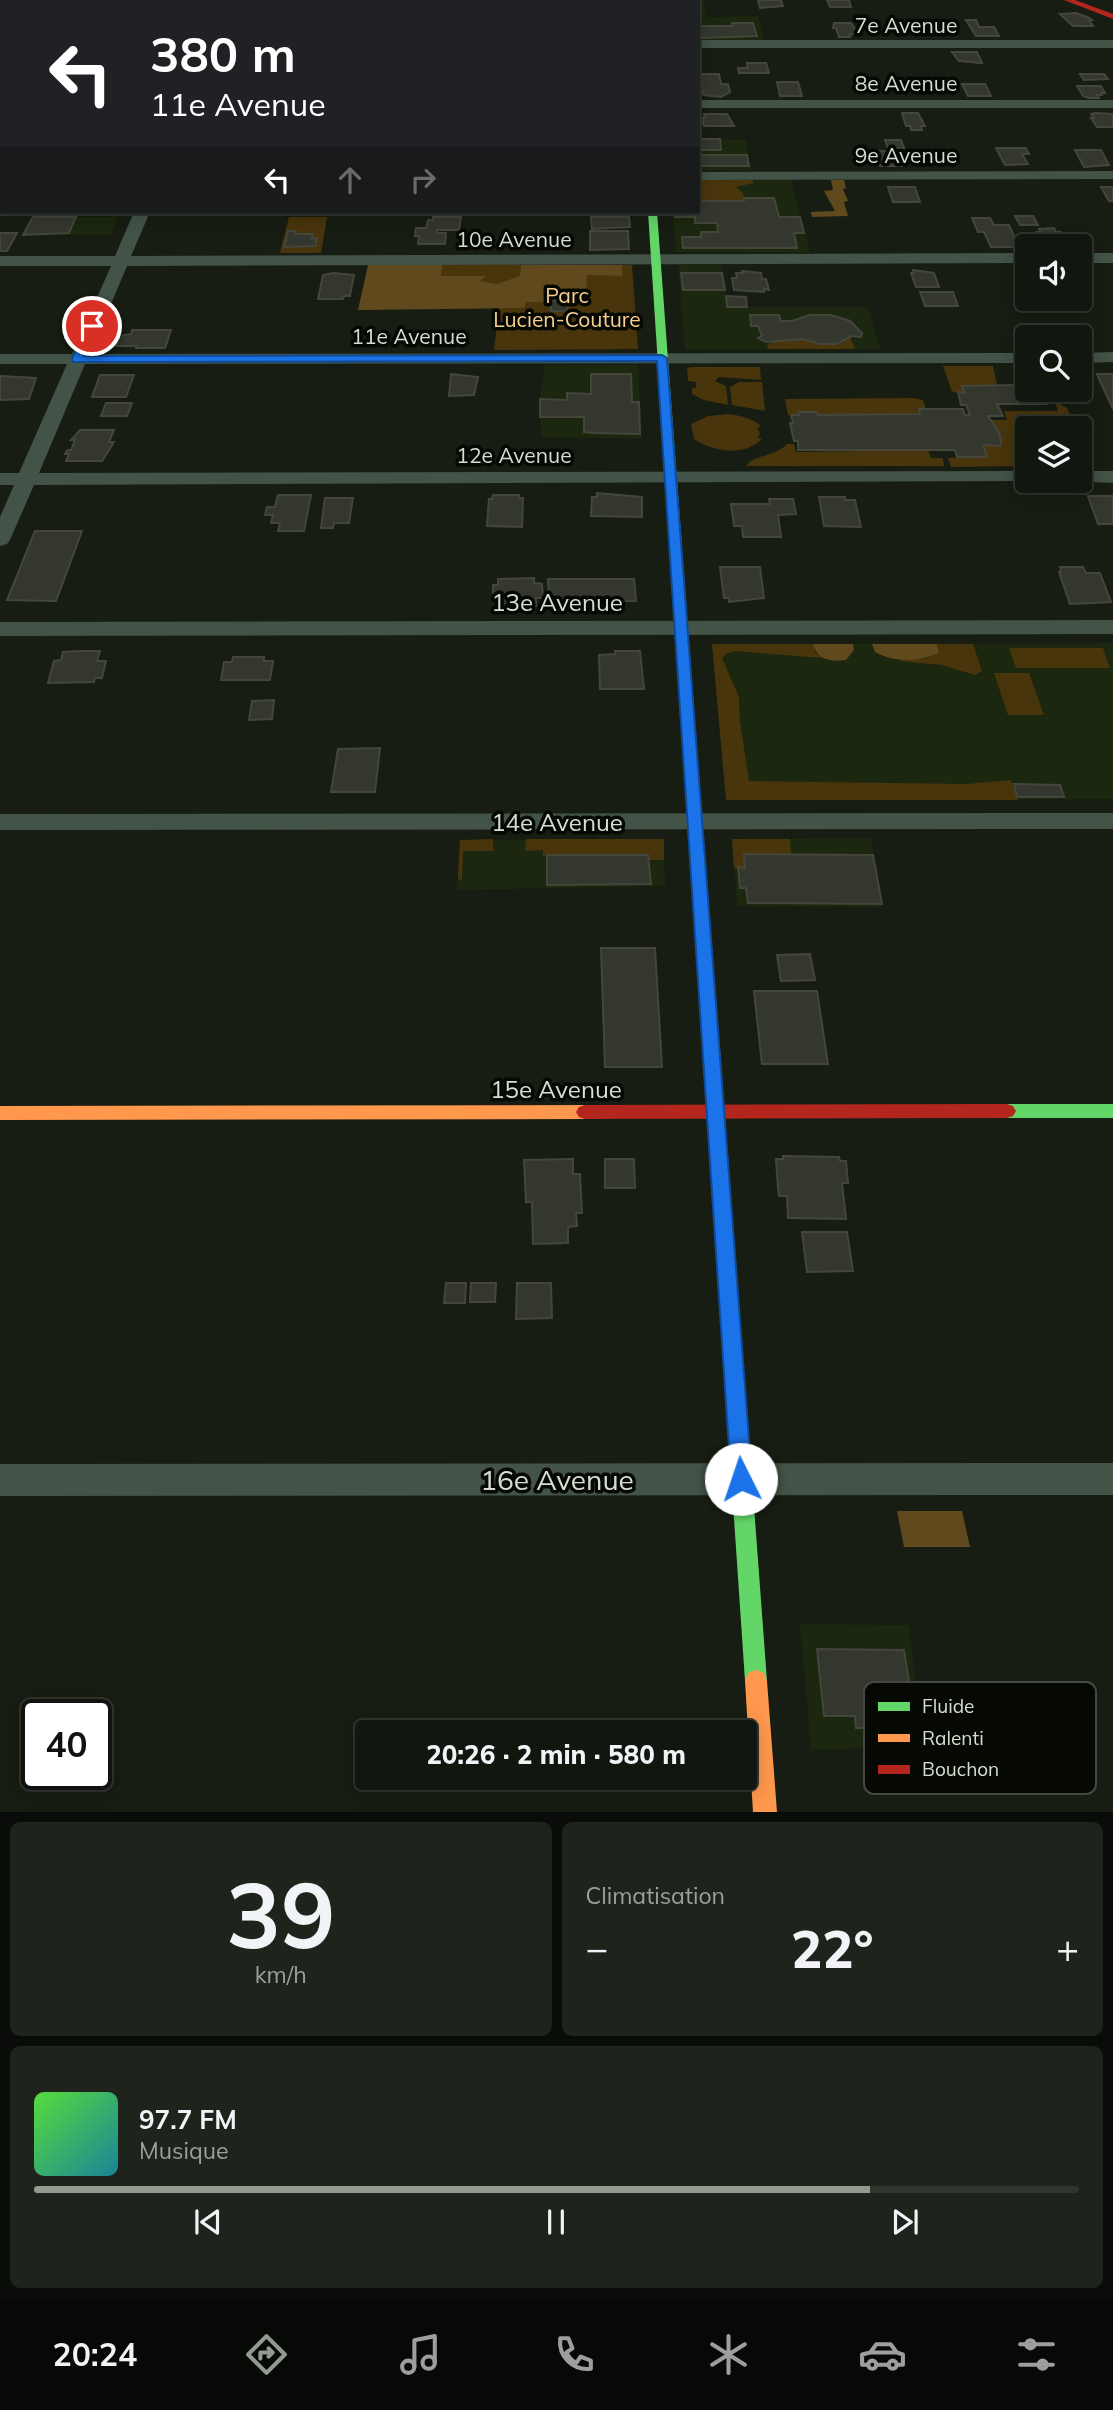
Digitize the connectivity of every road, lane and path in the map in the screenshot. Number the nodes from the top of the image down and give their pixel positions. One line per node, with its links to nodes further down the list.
1 (1068, 0): 2 (street)
2 (1113, 18)
3 (700, 44): 4 (street, 7e Avenue)
4 (1113, 44)
5 (700, 104): 6 (street, 8e Avenue)
6 (1113, 104)
7 (1113, 175): 8 (street, 9e Avenue)
8 (700, 176)
9 (141, 214): 15 (street)
10 (652, 214): 14 (street)
11 (1015, 258): 14 (street, 10e Avenue)
12 (1092, 258): 13 (street)
13 (1113, 258)
14 (654, 259): 15 (street, 10e Avenue); 17 (street)
15 (121, 260): 16 (street, 10e Avenue); 22 (street)
16 (0, 261)
17 (662, 358): 18 (street, 11e Avenue); 22 (street, 11e Avenue); 23 (street)
18 (1015, 358)
19 (1092, 358): 20 (street)
20 (1113, 358)
21 (0, 359): 22 (street, 11e Avenue)
22 (77, 359): 28 (street)
23 (669, 477): 24 (street, 12e Avenue); 28 (street, 12e Avenue); 31 (street)
24 (1015, 477)
25 (1092, 477): 26 (street)
26 (1113, 477)
27 (0, 479): 28 (street, 12e Avenue)
28 (27, 479): 29 (street)
29 (0, 540)
30 (1113, 627): 31 (street, 13e Avenue)
31 (679, 628): 32 (street, 13e Avenue); 35 (street)
32 (0, 629)
33 (1113, 821): 35 (street, 14e Avenue)
34 (0, 822): 35 (street, 14e Avenue)
35 (695, 822): 36 (street)
36 (715, 1111): 37 (street, 15e Avenue); 38 (street, 15e Avenue); 39 (street)
37 (1113, 1111)
38 (0, 1112)
39 (741, 1479): 40 (street, 16e Avenue); 41 (street, 16e Avenue); 42 (street)
40 (1113, 1479)
41 (0, 1480)
42 (765, 1811)

